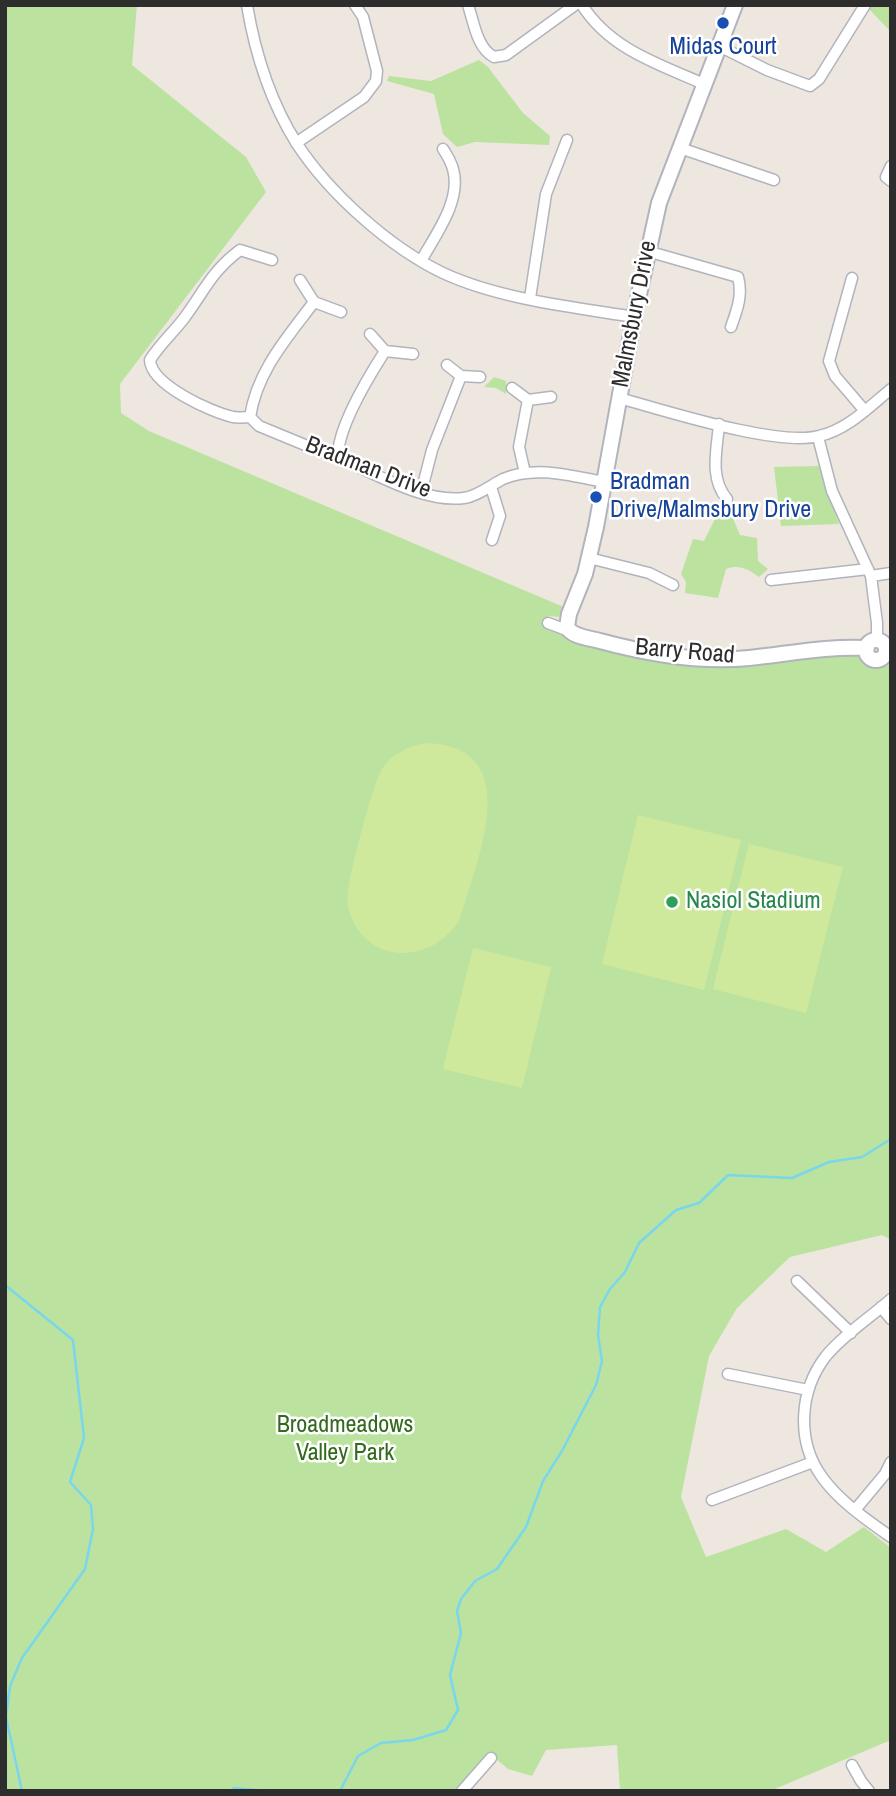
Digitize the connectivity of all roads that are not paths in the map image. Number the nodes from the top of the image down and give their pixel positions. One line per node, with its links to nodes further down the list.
1 (247, 5): 11 (street)
2 (355, 5): 11 (street)
3 (468, 5): 4 (street)
4 (575, 5)
5 (582, 5): 9 (street)
6 (735, 5): 8 (street, Malmsbury Drive)
7 (865, 5): 8 (street)
8 (719, 46): 9 (street, Malmsbury Drive)
9 (704, 84): 12 (street, Malmsbury Drive)
10 (567, 140): 22 (street)
11 (296, 143): 19 (street)
12 (680, 148): 15 (street); 17 (street, Malmsbury Drive)
13 (443, 149): 19 (street)
14 (891, 166): 16 (street)
15 (774, 180)
16 (891, 181)
17 (647, 251): 25 (street, Malmsbury Drive); 26 (street)
18 (272, 260): 39 (street, Bradman Drive)
19 (421, 261): 22 (street)
20 (852, 278): 38 (street)
21 (300, 280): 23 (street)
22 (530, 298): 25 (street)
23 (314, 302): 24 (street); 39 (street)
24 (341, 312)
25 (634, 317): 36 (street, Malmsbury Drive)
26 (731, 327)
27 (370, 334): 28 (street)
28 (385, 351): 29 (street); 42 (street)
29 (413, 354)
30 (447, 365): 31 (street)
31 (461, 376): 32 (street); 46 (street)
32 (480, 377)
33 (512, 388): 37 (street)
34 (891, 389): 38 (street)
35 (551, 397): 37 (street)
36 (619, 398): 40 (street); 44 (street, Malmsbury Drive)
37 (528, 400): 43 (street)
38 (865, 411): 41 (street)
39 (250, 417): 42 (street, Bradman Drive)
40 (719, 424): 41 (street); 47 (street)
41 (818, 437): 50 (street)
42 (338, 452): 46 (street, Bradman Drive)
43 (525, 474): 44 (street, Bradman Drive); 45 (street, Bradman Drive)
44 (604, 482): 49 (street, Malmsbury Drive)
45 (491, 487): 46 (street, Bradman Drive); 48 (street)
46 (421, 493)
47 (727, 499)
48 (493, 541)
49 (589, 558): 53 (street); 55 (street, Malmsbury Drive)
50 (869, 573): 51 (street); 52 (street); 56 (street)
51 (891, 573)
52 (771, 580)
53 (673, 585)
54 (548, 623): 55 (street, Barry Road)
55 (569, 631): 56 (street, Barry Road)
56 (880, 647)
57 (797, 1281): 61 (street)
58 (891, 1299): 59 (street)
59 (881, 1307): 60 (street); 61 (street)
60 (891, 1319)
61 (851, 1333): 63 (street)
62 (728, 1374): 63 (street)
63 (808, 1390): 64 (street)
64 (813, 1462): 66 (street); 67 (street)
65 (891, 1462): 67 (street)
66 (712, 1500)
67 (855, 1510): 68 (street)
68 (891, 1537)
69 (491, 1758): 71 (street)
70 (852, 1765): 72 (street)
71 (465, 1790)
72 (869, 1791)

